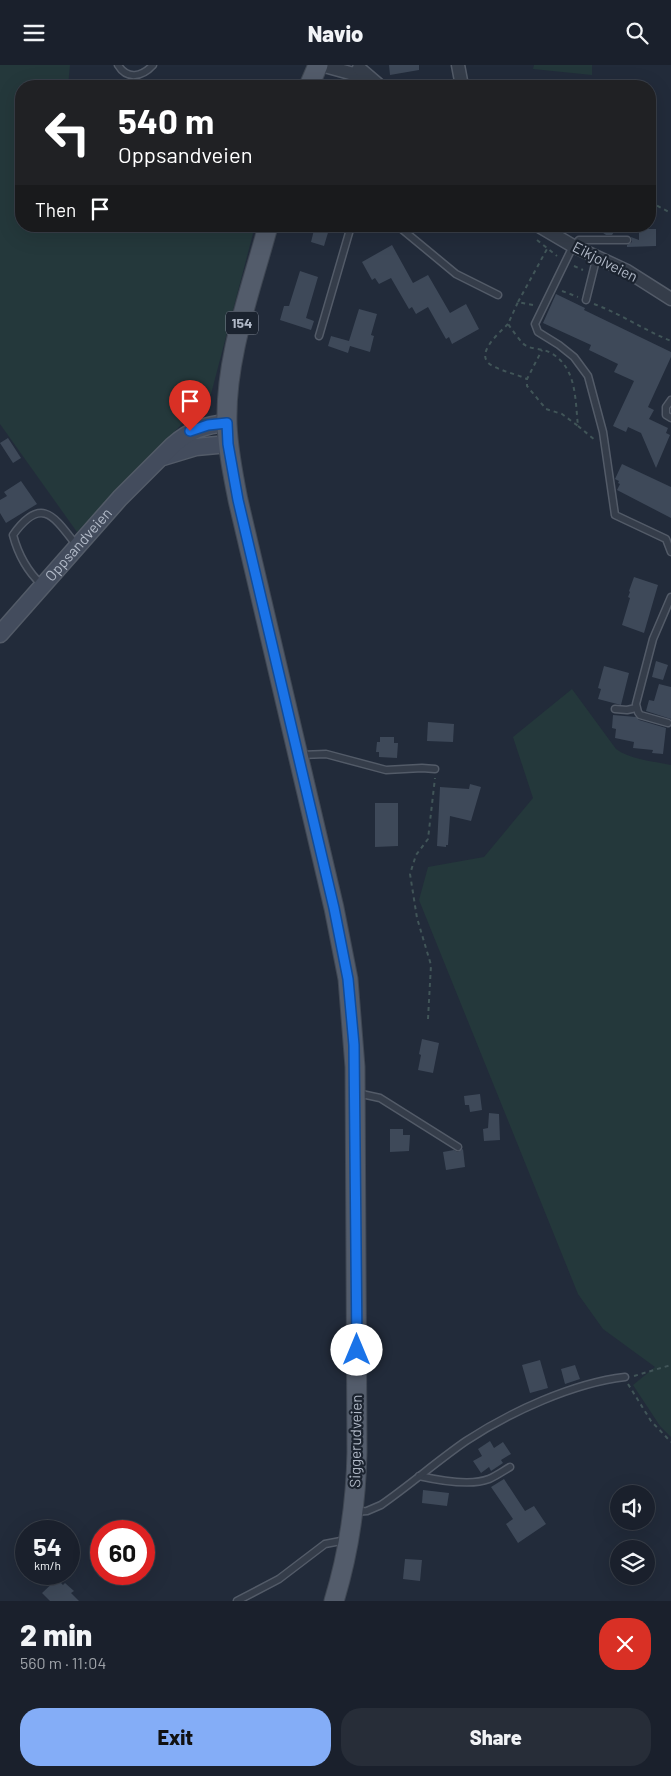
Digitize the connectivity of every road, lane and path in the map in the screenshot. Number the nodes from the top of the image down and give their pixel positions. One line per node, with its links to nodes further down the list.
1 (118, 65): 2 (lane)
2 (152, 65)
3 (321, 65): 5 (street); 6 (main road); 7 (main road)
4 (458, 65): 9 (street)
5 (360, 70): 8 (street)
6 (312, 80)
7 (321, 80)
8 (372, 80)
9 (461, 80)
10 (656, 206): 11 (path)
11 (671, 213)
12 (266, 232): 33 (main road, 154)
13 (349, 232): 27 (lane)
14 (405, 232): 21 (lane)
15 (552, 232): 17 (street, Eikjolveien)
16 (627, 240): 17 (lane)
17 (573, 246): 19 (street, Eikjolveien); 20 (lane)
18 (547, 249): 24 (path)
19 (597, 256): 22 (street, Eikjolveien); 23 (lane)
20 (552, 289): 23 (path); 25 (lane)
21 (498, 295)
22 (671, 299)
23 (586, 300): 28 (path)
24 (518, 302): 25 (path); 26 (path)
25 (543, 306): 36 (lane)
26 (508, 325): 29 (path); 30 (path)
27 (318, 336)
28 (671, 341)
29 (542, 350): 30 (path); 34 (path)
30 (527, 379): 34 (path)
31 (671, 400): 32 (lane)
32 (671, 418)
33 (227, 423): 35 (main road, Siggerudveien / 154); 37 (main road, Oppsandveien)
34 (578, 426): 36 (path)
35 (228, 444): 37 (main road, Oppsandveien); 46 (main road, Siggerudveien / 154)
36 (606, 450): 39 (lane)
37 (161, 458): 38 (main road, Oppsandveien)
38 (77, 546): 40 (main road, Oppsandveien); 40 (lane)
39 (671, 552)
40 (42, 586): 42 (main road, Oppsandveien)
41 (671, 597): 43 (lane)
42 (0, 634)
43 (636, 708): 44 (lane); 45 (lane)
44 (615, 709)
45 (668, 723)
46 (297, 755): 47 (lane); 49 (main road, Siggerudveien / 154)
47 (436, 769): 48 (path)
48 (428, 1019)
49 (356, 1093): 50 (lane); 56 (main road, Siggerudveien / 154)
50 (458, 1147)
51 (671, 1365): 52 (path)
52 (625, 1377): 53 (path); 55 (lane)
53 (671, 1442)
54 (510, 1467): 55 (lane)
55 (419, 1476): 56 (lane)
56 (354, 1512): 57 (main road, Siggerudveien / 154)
57 (350, 1540): 58 (lane); 59 (main road, Siggerudveien / 154)
58 (237, 1601)
59 (334, 1601)

